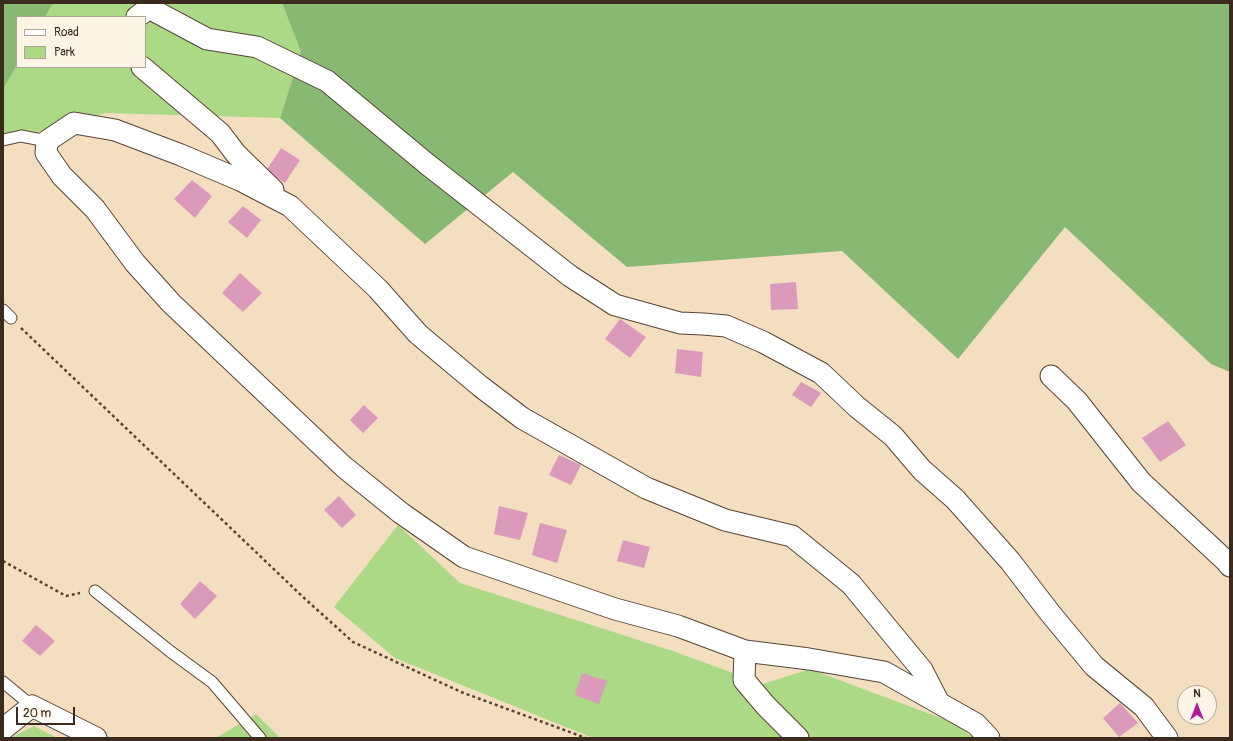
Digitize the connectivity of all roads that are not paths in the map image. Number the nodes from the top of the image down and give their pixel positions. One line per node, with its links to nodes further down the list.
1 (138, 16): 18 (street)
2 (143, 68): 5 (street)
3 (3, 140): 4 (lane)
4 (47, 141): 5 (street); 9 (street)
5 (290, 206): 11 (street)
6 (1051, 376): 7 (street)
7 (1230, 566)
8 (95, 591): 15 (lane)
9 (744, 651): 11 (street); 16 (street)
10 (3, 682): 12 (lane)
11 (939, 703): 17 (street)
12 (32, 706): 13 (street); 14 (street)
13 (3, 729)
14 (96, 738)
15 (260, 738)
16 (798, 738)
17 (989, 738)
18 (1166, 738)

